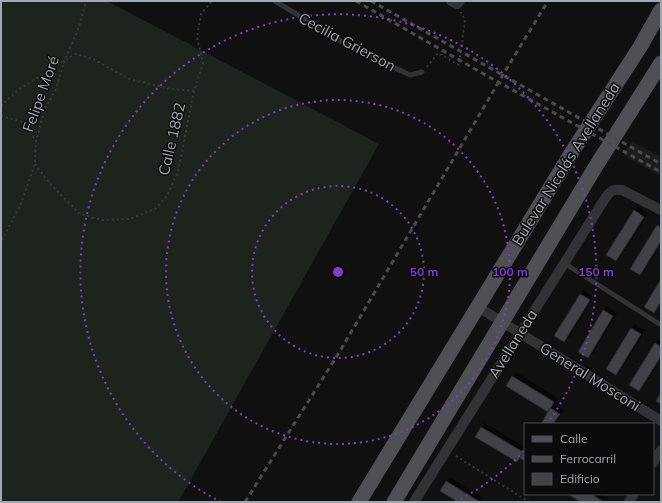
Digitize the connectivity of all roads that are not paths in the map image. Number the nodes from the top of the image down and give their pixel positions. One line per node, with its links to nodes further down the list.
1 (275, 1): 4 (lane, Cecilia Grierson)
2 (661, 10): 7 (main road, Bulevar Nicolás Avellaneda)
3 (660, 68): 8 (main road, Bulevar Nicolás Avellaneda)
4 (422, 72)
5 (661, 210): 6 (street, Avellaneda)
6 (563, 262): 9 (lane); 10 (street, Avellaneda)
7 (478, 306): 8 (street, General Mosconi); 14 (main road, Bulevar Nicolás Avellaneda)
8 (503, 322): 10 (street, General Mosconi); 15 (main road, Bulevar Nicolás Avellaneda)
9 (661, 325)
10 (520, 333): 11 (street, General Mosconi); 16 (street, Avellaneda)
11 (661, 421)
12 (661, 450): 13 (street)
13 (654, 461)
14 (359, 502)
15 (394, 502)
16 (414, 502)

